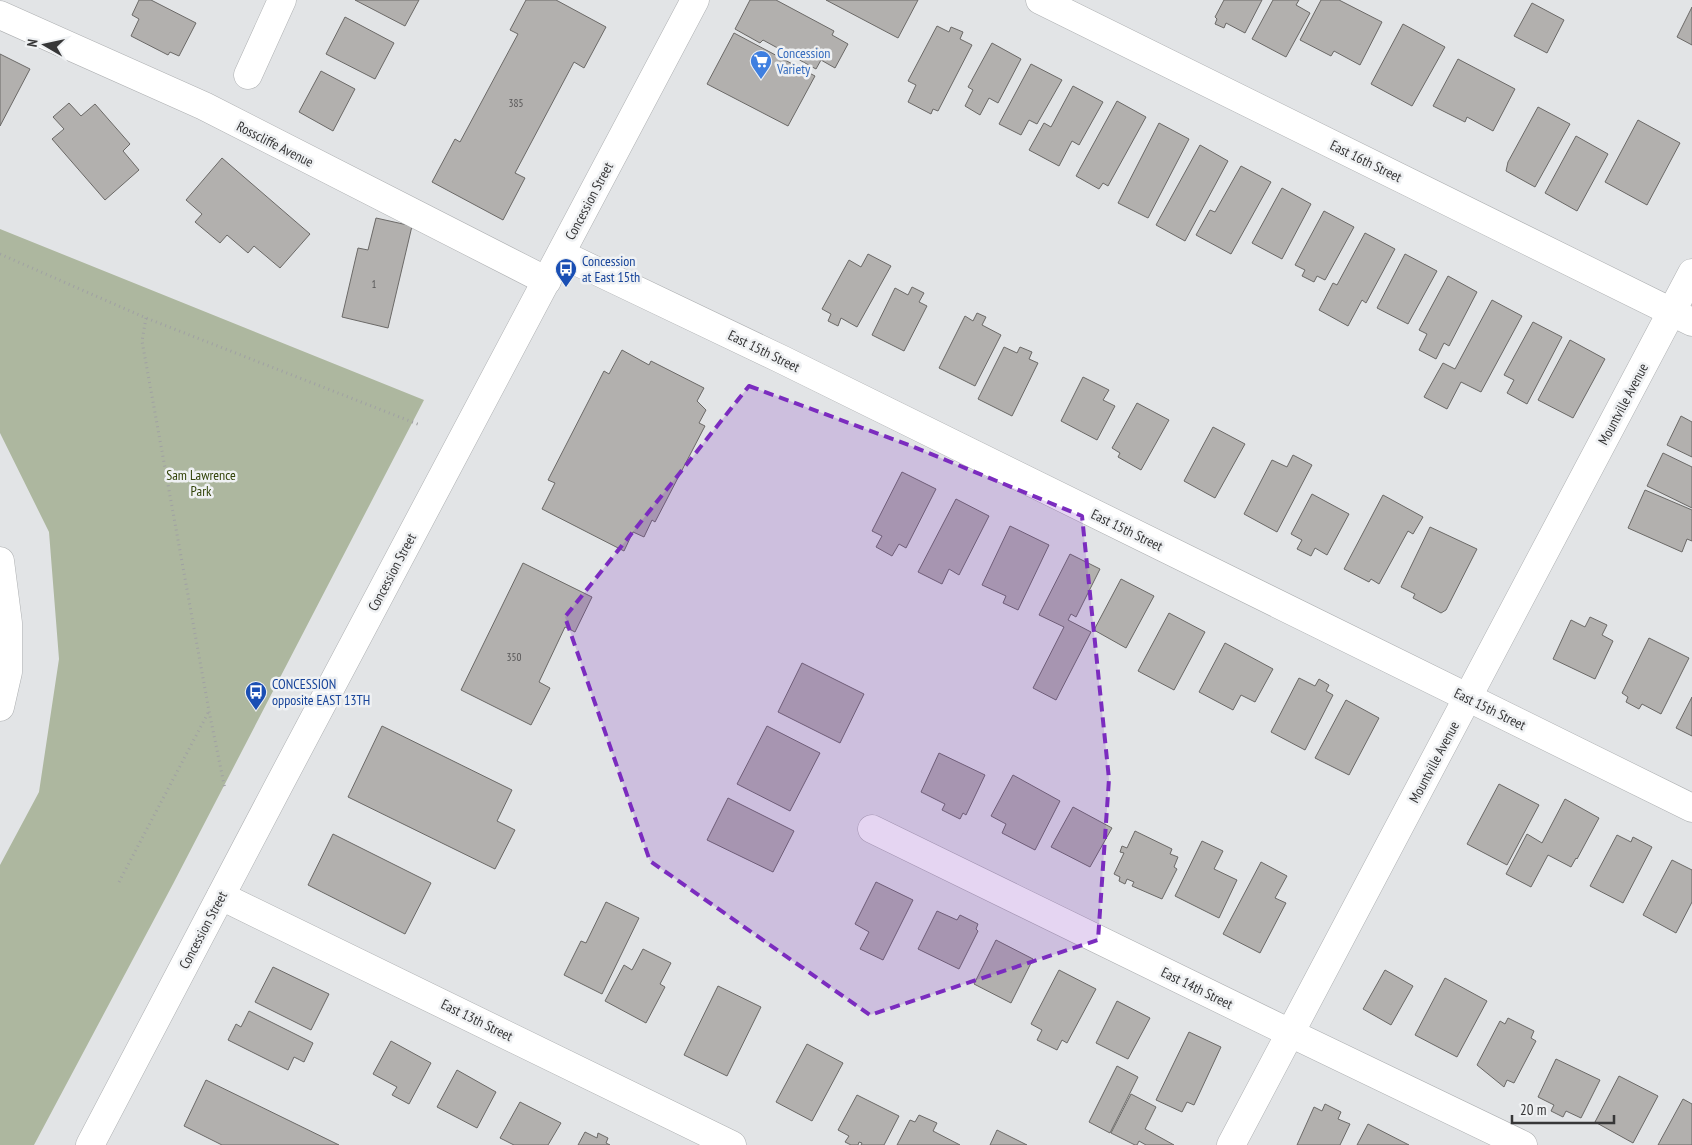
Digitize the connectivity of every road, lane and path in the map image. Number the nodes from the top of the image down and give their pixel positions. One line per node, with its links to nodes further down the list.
1 (282, 0): 5 (street)
2 (695, 0): 7 (street, Concession Street)
3 (1040, 0): 11 (street, East 16th Street)
4 (0, 15): 9 (street, Rosscliffe Avenue)
5 (248, 75)
6 (0, 254): 10 (path)
7 (561, 254): 9 (street, Concession Street); 14 (street, East 15th Street)
8 (1692, 273): 11 (street, Mountville Avenue)
9 (547, 281): 21 (street, Concession Street)
10 (146, 318): 12 (path); 16 (path)
11 (1682, 318): 14 (street, Mountville Avenue)
12 (420, 425)
13 (0, 561): 15 (street)
14 (1468, 698): 18 (street, East 15th Street); 22 (street, Mountville Avenue)
15 (0, 707)
16 (209, 711): 17 (path); 20 (path)
17 (226, 789)
18 (1692, 808)
19 (872, 829): 22 (street, East 14th Street)
20 (119, 882)
21 (221, 896): 23 (street, Concession Street); 24 (street, East 13th Street)
22 (1290, 1033): 25 (street, Mountville Avenue); 26 (street, East 14th Street)
23 (90, 1145)
24 (732, 1145)
25 (1231, 1145)
26 (1524, 1145)

